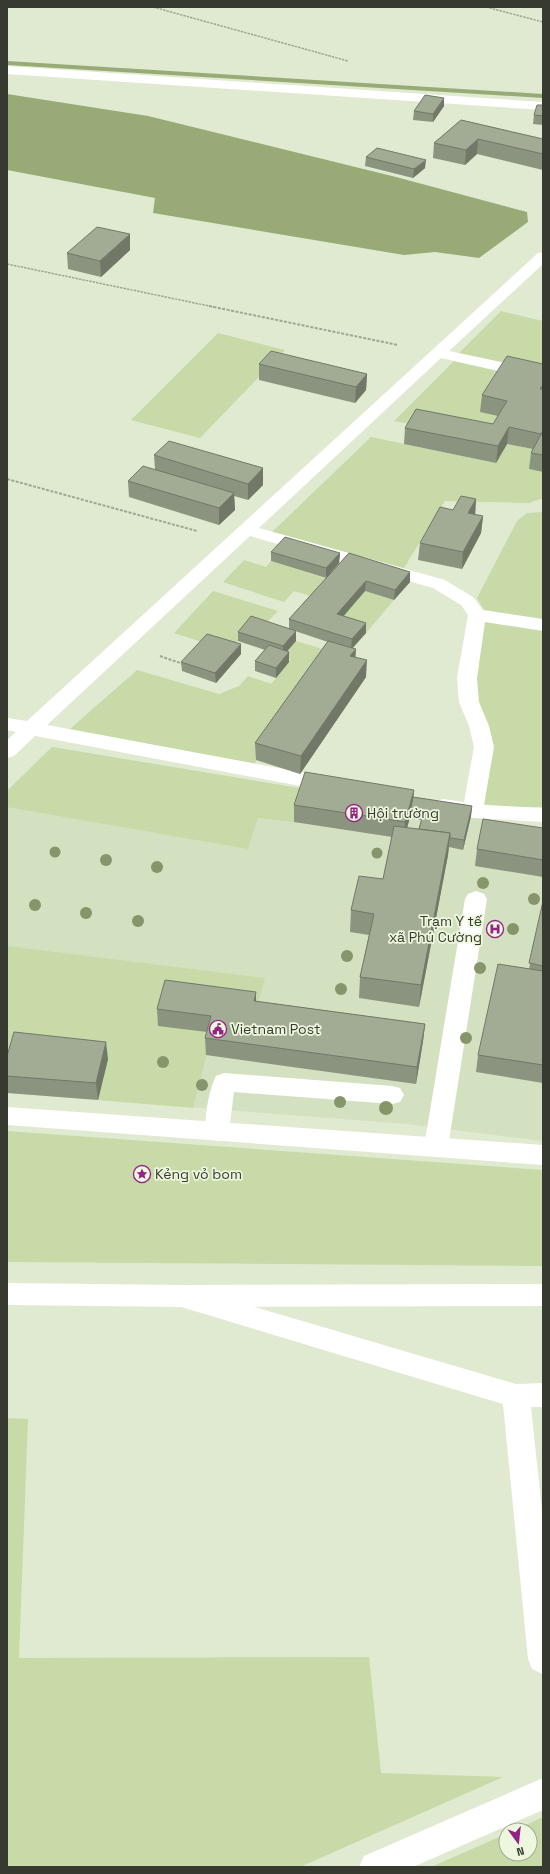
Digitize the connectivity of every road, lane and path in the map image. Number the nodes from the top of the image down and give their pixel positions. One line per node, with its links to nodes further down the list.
1 (153, 7): 4 (path)
2 (486, 7): 3 (path)
3 (543, 22)
4 (351, 62)
5 (7, 70): 6 (street)
6 (543, 106)
7 (543, 256): 9 (street)
8 (7, 264): 9 (path)
9 (438, 353): 10 (street); 12 (street)
10 (543, 376)
11 (7, 479): 12 (path)
12 (240, 536): 13 (street); 16 (street)
13 (477, 615): 14 (street); 20 (street)
14 (543, 625)
15 (7, 724): 16 (street)
16 (30, 728): 17 (street); 18 (street)
17 (7, 751)
18 (348, 788)
19 (426, 803): 20 (street)
20 (472, 811): 21 (street)
21 (543, 814)
22 (476, 899): 26 (street)
23 (392, 1096): 25 (street)
24 (7, 1116): 25 (street)
25 (217, 1131): 26 (street)
26 (436, 1147): 27 (street)
27 (543, 1155)
28 (7, 1294): 30 (street)
29 (543, 1295): 30 (street)
30 (180, 1296): 31 (street)
31 (530, 1395): 32 (street)
32 (543, 1659)
33 (543, 1794): 34 (street)
34 (375, 1867)

